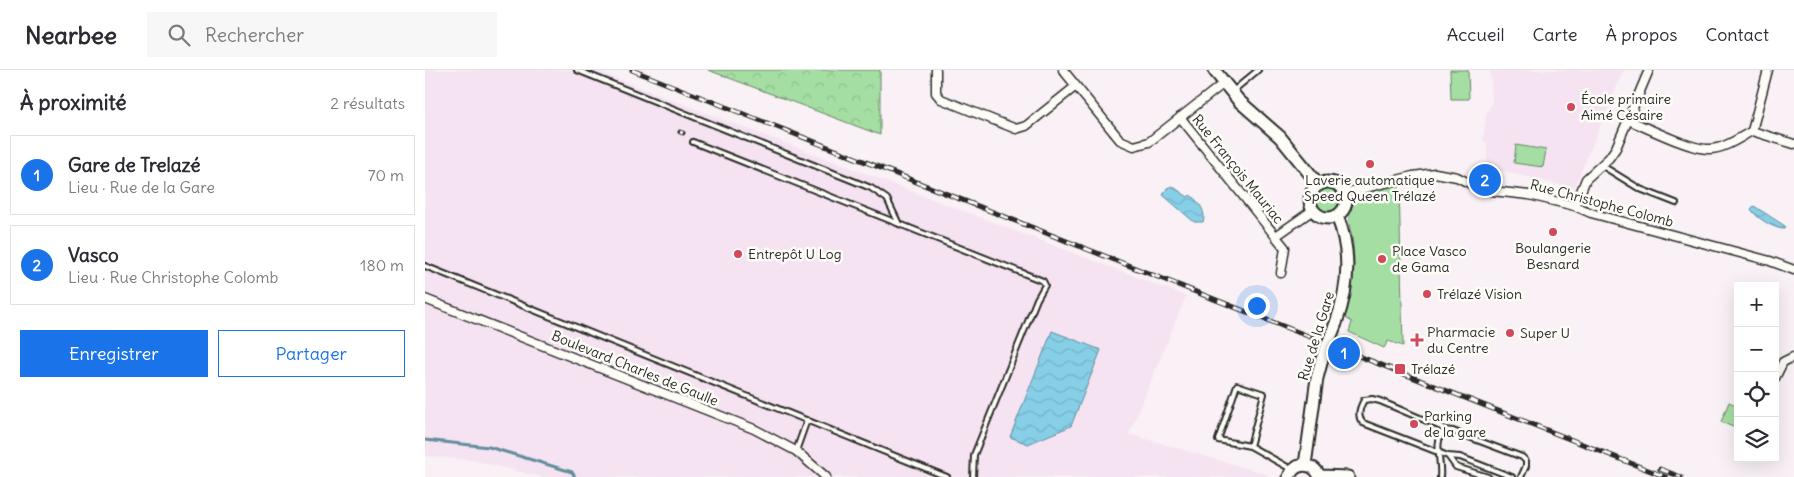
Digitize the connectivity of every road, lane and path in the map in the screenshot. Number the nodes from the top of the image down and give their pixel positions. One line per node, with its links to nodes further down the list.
1 (577, 70): 22 (lane)
2 (936, 70): 8 (street)
3 (1063, 70): 8 (street, Rue François Mauriac)
4 (1214, 70): 9 (street)
5 (1258, 70): 9 (lane)
6 (1649, 70): 11 (street)
7 (1768, 70): 12 (street)
8 (1076, 86): 10 (street, Rue François Mauriac)
9 (1228, 87): 10 (street, Rue François Mauriac); 16 (street)
10 (1180, 117): 23 (street, Rue François Mauriac)
11 (1628, 120): 12 (street); 15 (street)
12 (1752, 131): 14 (street)
13 (693, 142): 22 (lane)
14 (1794, 144)
15 (1601, 165): 18 (lane); 19 (street)
16 (1319, 185): 17 (street); 20 (street)
17 (1345, 193): 19 (street, Rue Christophe Colomb); 21 (street)
18 (1676, 203)
19 (1575, 206): 25 (street, Rue Christophe Colomb)
20 (1313, 210): 21 (street); 23 (street, Rue François Mauriac)
21 (1337, 216): 36 (street, Rue de la Gare, bridge)
22 (899, 224): 40 (lane)
23 (1276, 236): 26 (street, Rue François Mauriac)
24 (425, 266): 30 (lane)
25 (1794, 270)
26 (1281, 273)
27 (425, 299): 33 (street, Boulevard Charles de Gaulle)
28 (1794, 356): 29 (street)
29 (1778, 372)
30 (807, 420): 33 (lane); 39 (lane)
31 (1445, 430): 34 (lane); 34 (lane); 46 (lane)
32 (1250, 446): 32 (lane); 37 (lane)
33 (796, 451): 38 (street, Boulevard Charles de Gaulle)
34 (1439, 452): 35 (lane); 43 (lane)
35 (1448, 456): 44 (lane); 45 (lane)
36 (1305, 465): 37 (street); 41 (street)
37 (1291, 474)
38 (826, 477)
39 (947, 477)
40 (973, 477)
41 (1320, 477): 42 (street)
42 (1348, 477)
43 (1440, 477)
44 (1488, 477)
45 (1512, 477)
46 (1521, 477)

